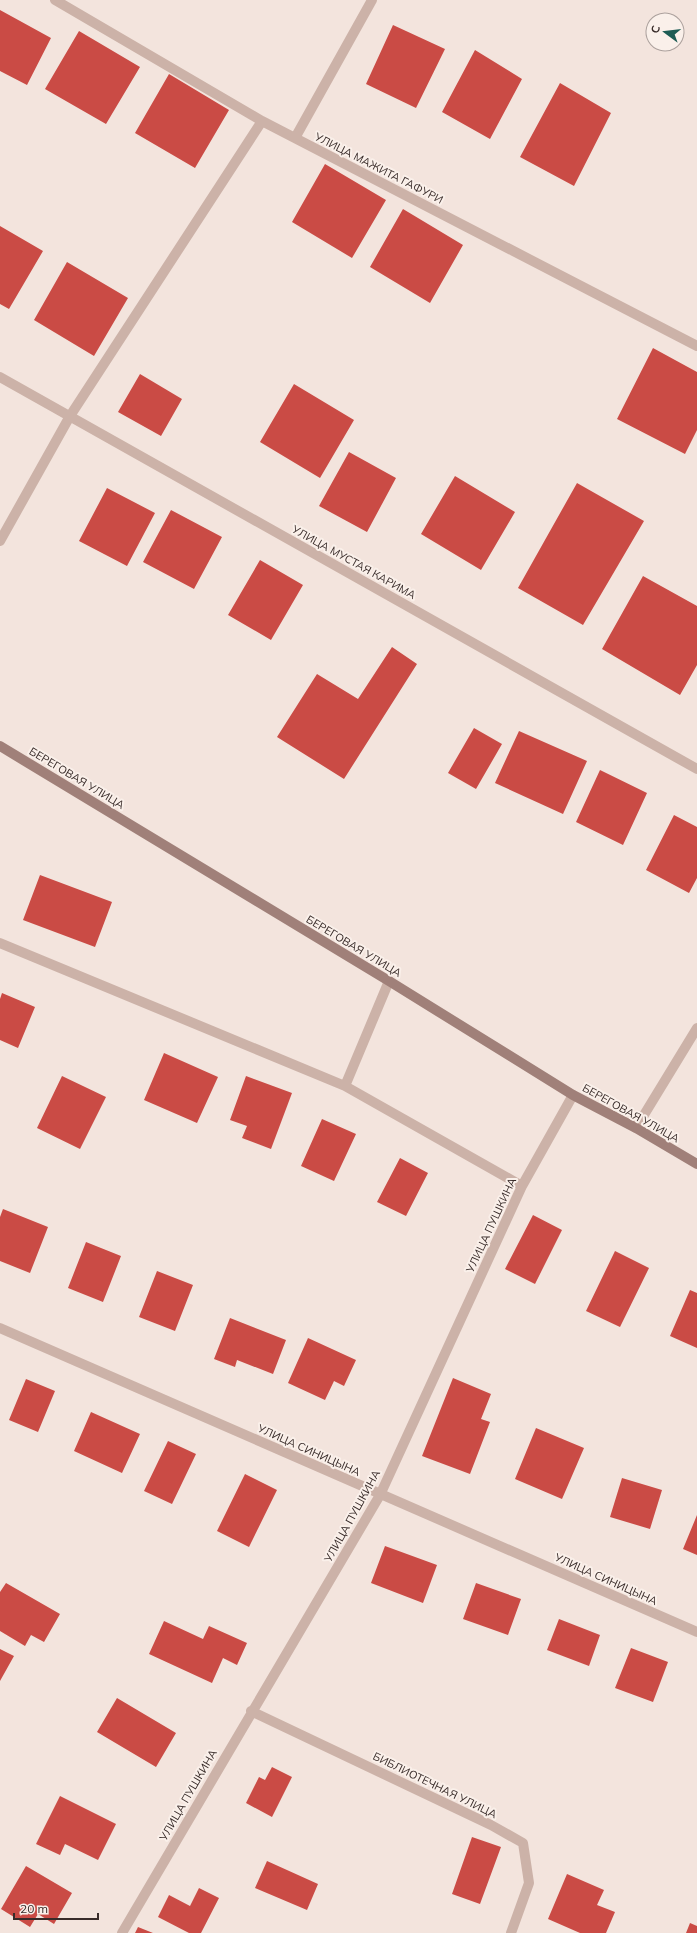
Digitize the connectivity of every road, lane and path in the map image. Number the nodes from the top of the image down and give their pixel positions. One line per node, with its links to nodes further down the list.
1 (55, 0): 3 (street, УЛИЦА МАЖИТА ГАФУРИ)
2 (372, 0): 4 (street)
3 (262, 121): 4 (street, УЛИЦА МАЖИТА ГАФУРИ); 7 (street)
4 (295, 138): 5 (street, УЛИЦА МАЖИТА ГАФУРИ)
5 (697, 346)
6 (0, 377): 7 (street, УЛИЦА МУСТАЯ КАРИМА)
7 (70, 416): 8 (street); 10 (street, УЛИЦА МУСТАЯ КАРИМА)
8 (0, 541)
9 (0, 746): 12 (main road, БЕРЕГОВАЯ УЛИЦА)
10 (697, 769)
11 (0, 943): 14 (street)
12 (389, 981): 14 (street); 15 (main road, БЕРЕГОВАЯ УЛИЦА)
13 (697, 1028): 16 (street)
14 (345, 1086): 18 (street)
15 (574, 1095): 16 (main road, БЕРЕГОВАЯ УЛИЦА); 18 (street, УЛИЦА ПУШКИНА)
16 (636, 1128): 17 (main road, БЕРЕГОВАЯ УЛИЦА)
17 (697, 1164)
18 (522, 1186): 20 (street, УЛИЦА ПУШКИНА)
19 (0, 1328): 20 (street, УЛИЦА СИНИЦЫНА)
20 (380, 1495): 21 (street, УЛИЦА СИНИЦЫНА); 22 (street, УЛИЦА ПУШКИНА)
21 (697, 1632)
22 (251, 1711): 23 (street, УЛИЦА ПУШКИНА); 24 (street, БИБЛИОТЕЧНАЯ УЛИЦА)
23 (122, 1933)
24 (511, 1933)

